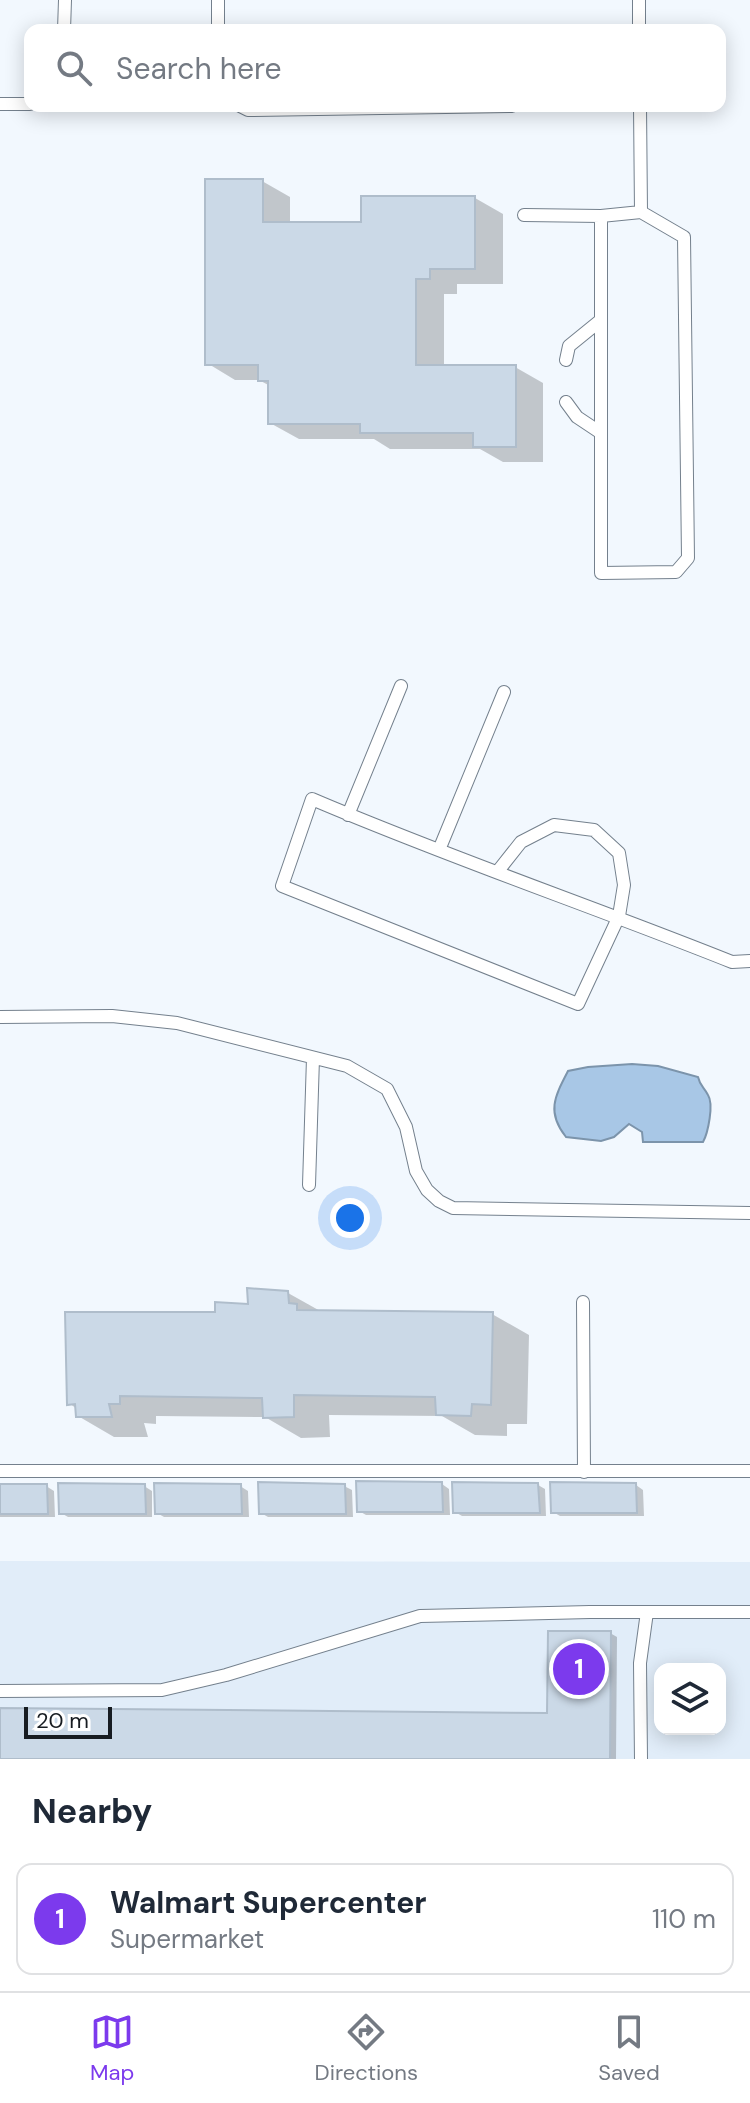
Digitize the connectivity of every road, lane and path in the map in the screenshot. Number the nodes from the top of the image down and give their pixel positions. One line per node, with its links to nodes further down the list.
1 (65, 0): 4 (lane)
2 (218, 0): 5 (lane)
3 (639, 0): 6 (lane)
4 (64, 24)
5 (218, 24)
6 (639, 24)
7 (0, 104): 8 (lane)
8 (24, 104)
9 (640, 112): 10 (lane)
10 (641, 212): 12 (lane); 16 (lane)
11 (524, 215): 12 (lane)
12 (601, 216): 13 (lane)
13 (601, 320): 14 (lane); 16 (lane)
14 (566, 360)
15 (566, 402): 16 (lane)
16 (601, 433)
17 (401, 686): 19 (lane)
18 (504, 692): 20 (lane)
19 (348, 815): 20 (lane); 22 (lane)
20 (439, 850): 21 (lane)
21 (498, 871): 22 (lane); 22 (lane)
22 (619, 916): 23 (lane)
23 (750, 961)
24 (0, 1017): 25 (lane)
25 (313, 1058): 26 (lane); 27 (lane)
26 (309, 1185)
27 (750, 1213)
28 (583, 1302): 31 (lane)
29 (0, 1471): 31 (lane)
30 (750, 1471): 31 (lane)
31 (584, 1472)
32 (647, 1612): 33 (lane); 34 (lane); 35 (lane)
33 (750, 1612)
34 (0, 1691)
35 (641, 1759)

